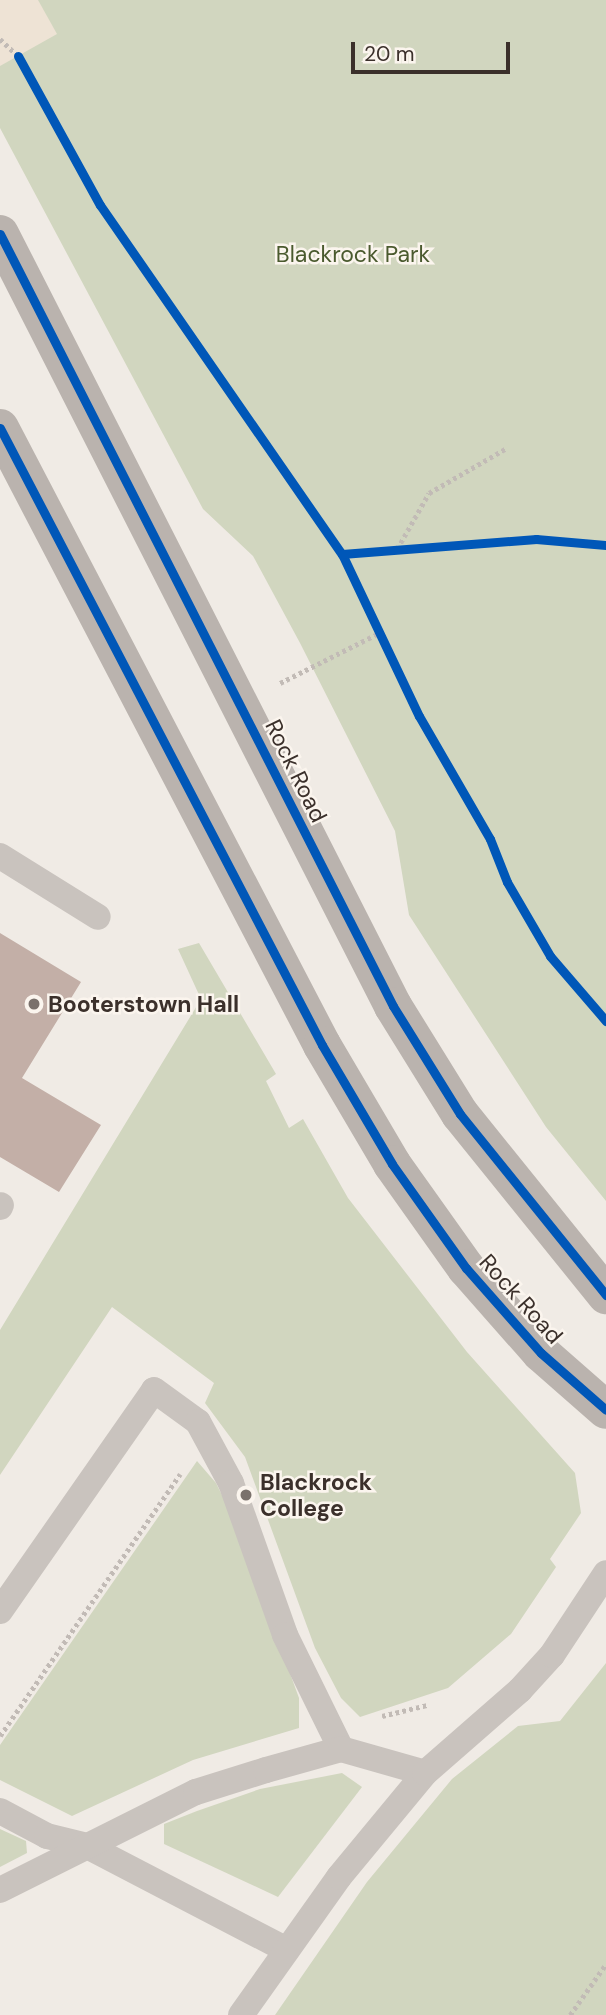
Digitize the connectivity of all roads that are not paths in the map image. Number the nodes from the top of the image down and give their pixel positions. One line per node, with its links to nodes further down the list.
1 (0, 234): 5 (main road, Rock Road)
2 (0, 428): 6 (main road, Rock Road)
3 (0, 856): 4 (lane)
4 (98, 917)
5 (606, 1295)
6 (606, 1410)
7 (606, 1573): 10 (lane)
8 (0, 1612): 9 (lane)
9 (341, 1749): 10 (lane); 12 (lane)
10 (425, 1773): 14 (lane)
11 (0, 1811): 12 (lane)
12 (87, 1846): 13 (lane); 14 (lane)
13 (0, 1891)
14 (287, 1950): 15 (lane)
15 (241, 2015)

